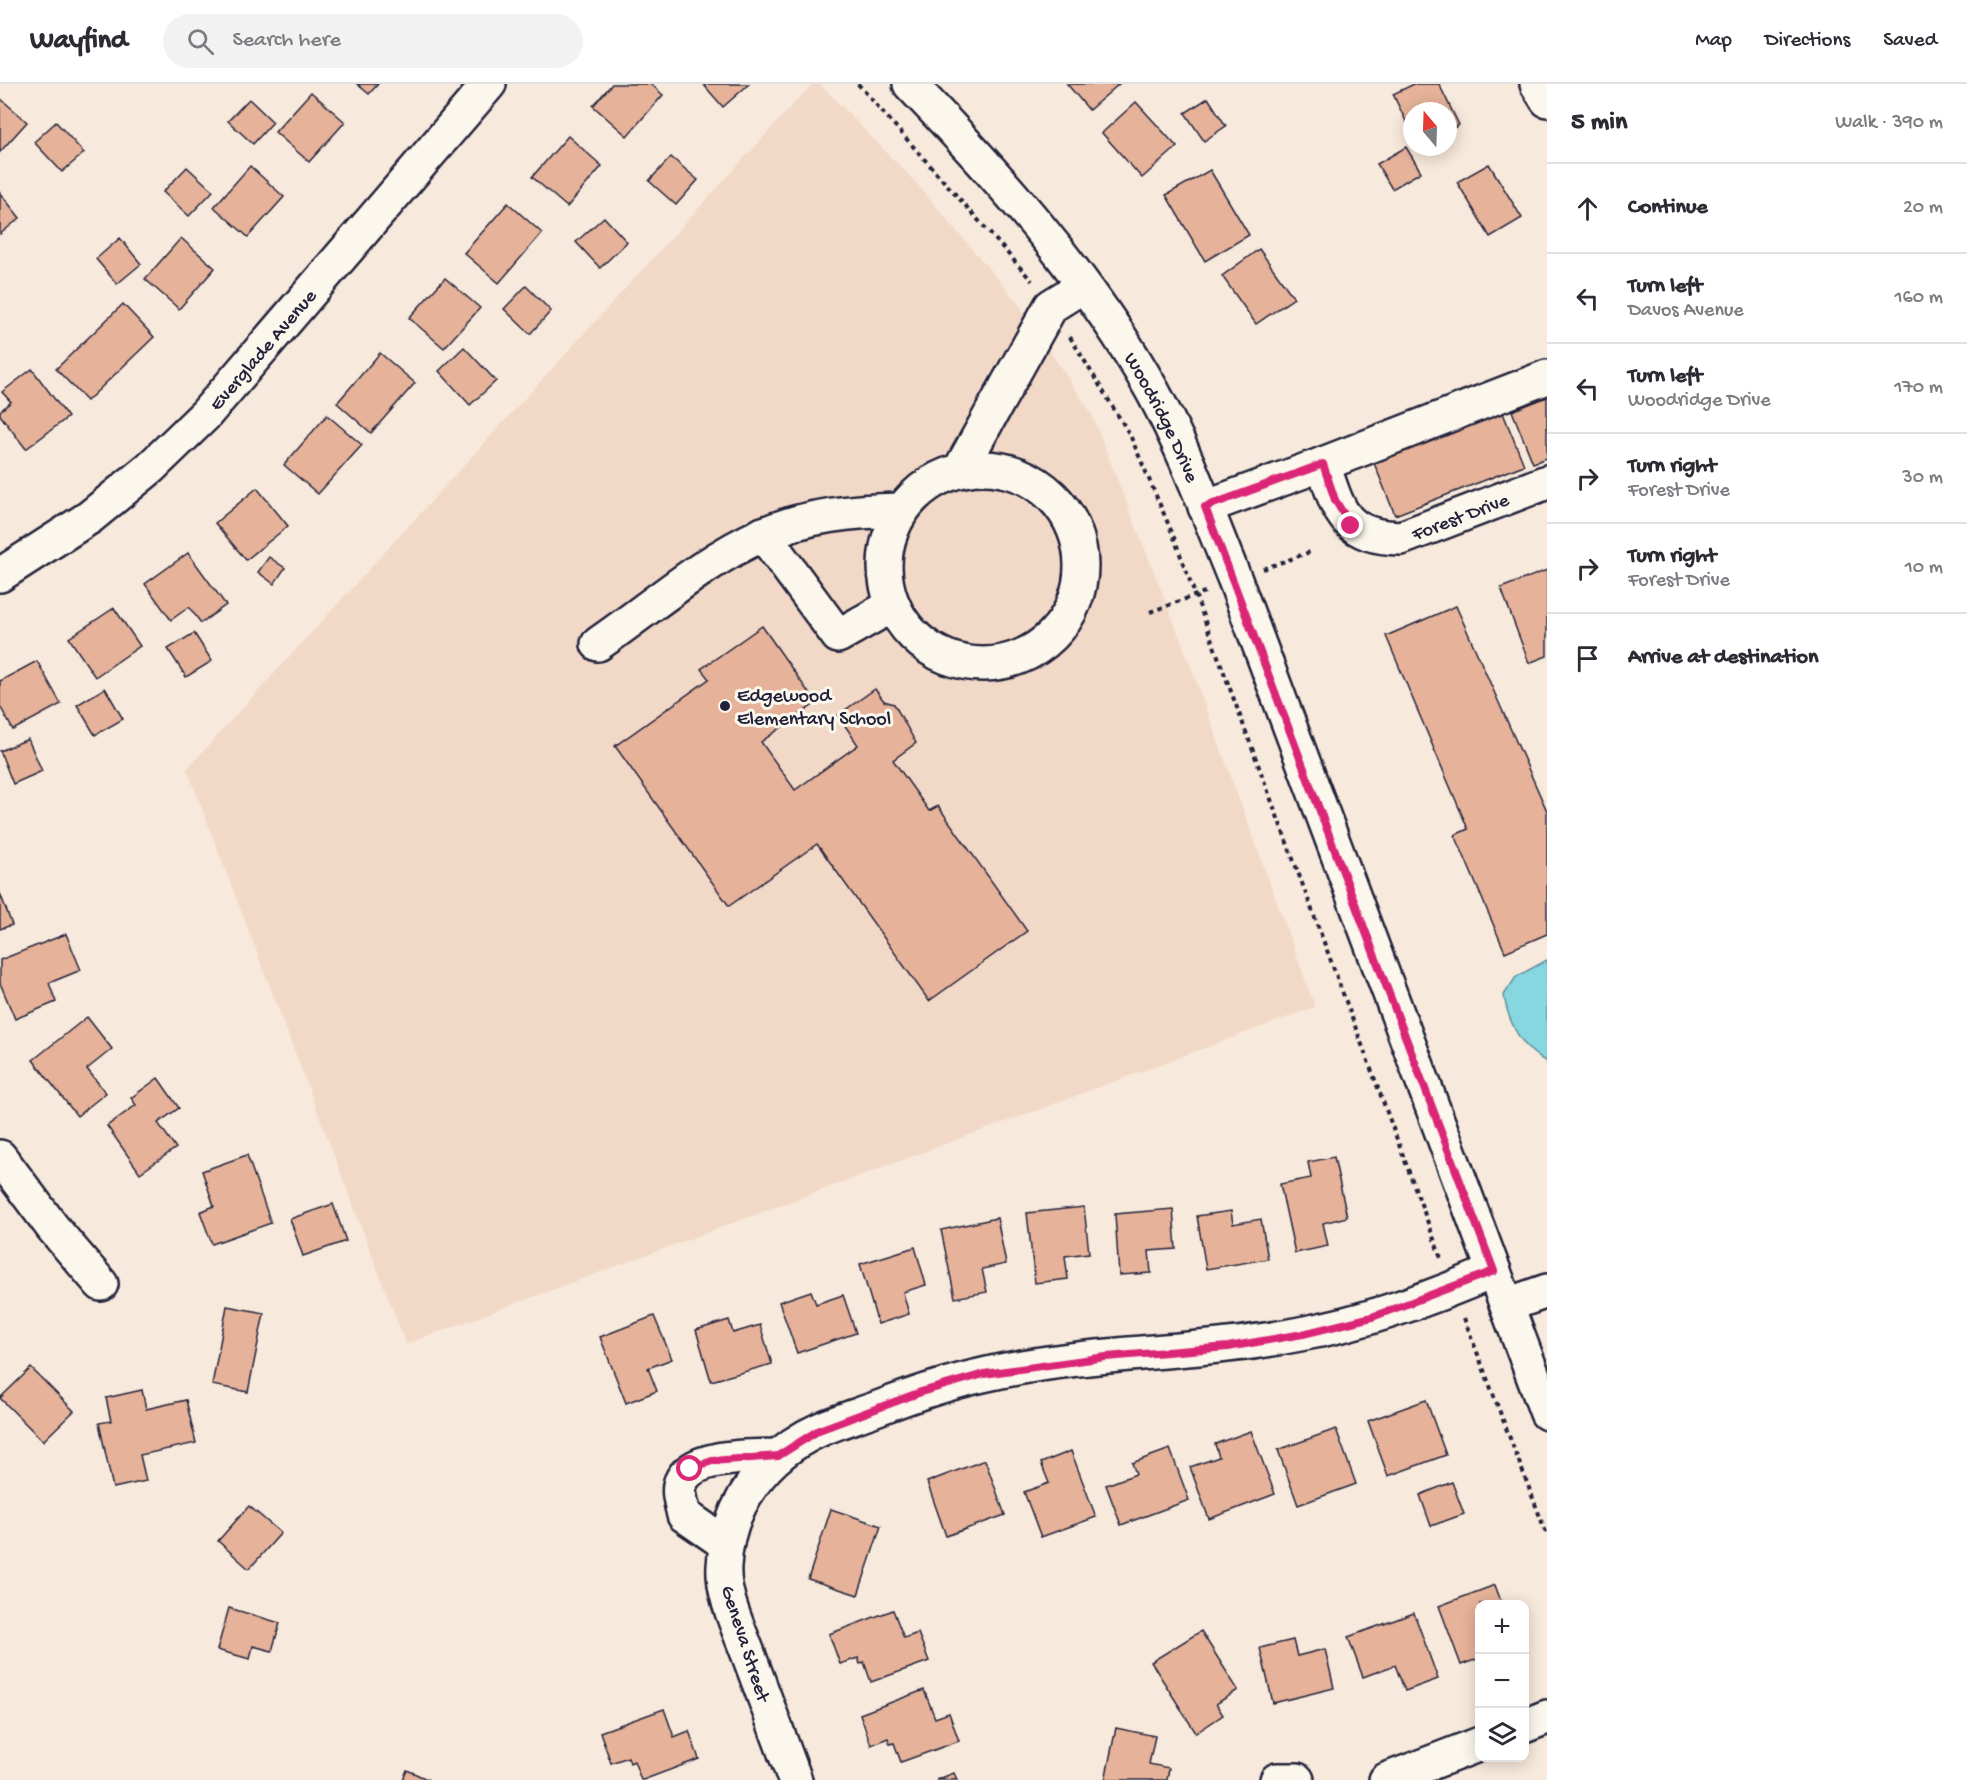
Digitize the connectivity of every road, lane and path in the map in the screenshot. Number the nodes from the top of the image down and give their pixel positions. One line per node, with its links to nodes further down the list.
1 (489, 84): 18 (street, Everglade Avenue)
2 (858, 84): 6 (path)
3 (910, 84): 7 (street, Woodridge Drive)
4 (1537, 84): 5 (street)
5 (1547, 100)
6 (1029, 277)
7 (1083, 286): 11 (street); 13 (street, Woodridge Drive)
8 (1084, 360): 20 (path)
9 (1547, 377): 10 (street)
10 (1323, 464): 12 (street, Forest Drive); 13 (street)
11 (960, 470): 14 (street); 21 (street)
12 (1547, 482)
13 (1205, 507): 26 (street, Woodridge Drive)
14 (901, 510): 15 (street); 21 (street)
15 (763, 534): 21 (street); 23 (street)
16 (1310, 552): 17 (path)
17 (1259, 571)
18 (0, 575)
19 (1210, 589): 20 (path)
20 (1196, 595): 22 (path); 25 (path)
21 (893, 604)
22 (1150, 612)
23 (598, 644)
24 (0, 1157): 27 (street)
25 (1440, 1255)
26 (1494, 1271): 29 (street, Woodridge Drive); 32 (street, Geneva Street)
27 (101, 1284)
28 (1547, 1290): 29 (street)
29 (1507, 1305): 31 (street, Woodridge Drive)
30 (1467, 1327): 33 (path)
31 (1547, 1413)
32 (778, 1456): 34 (street, Geneva Street); 34 (street)
33 (1547, 1535)
34 (726, 1544): 38 (street, Geneva Street)
35 (1547, 1717): 36 (street)
36 (1529, 1724)
37 (1475, 1746): 41 (street)
38 (795, 1780)
39 (1277, 1780): 40 (street)
40 (1297, 1780)
41 (1386, 1780)

